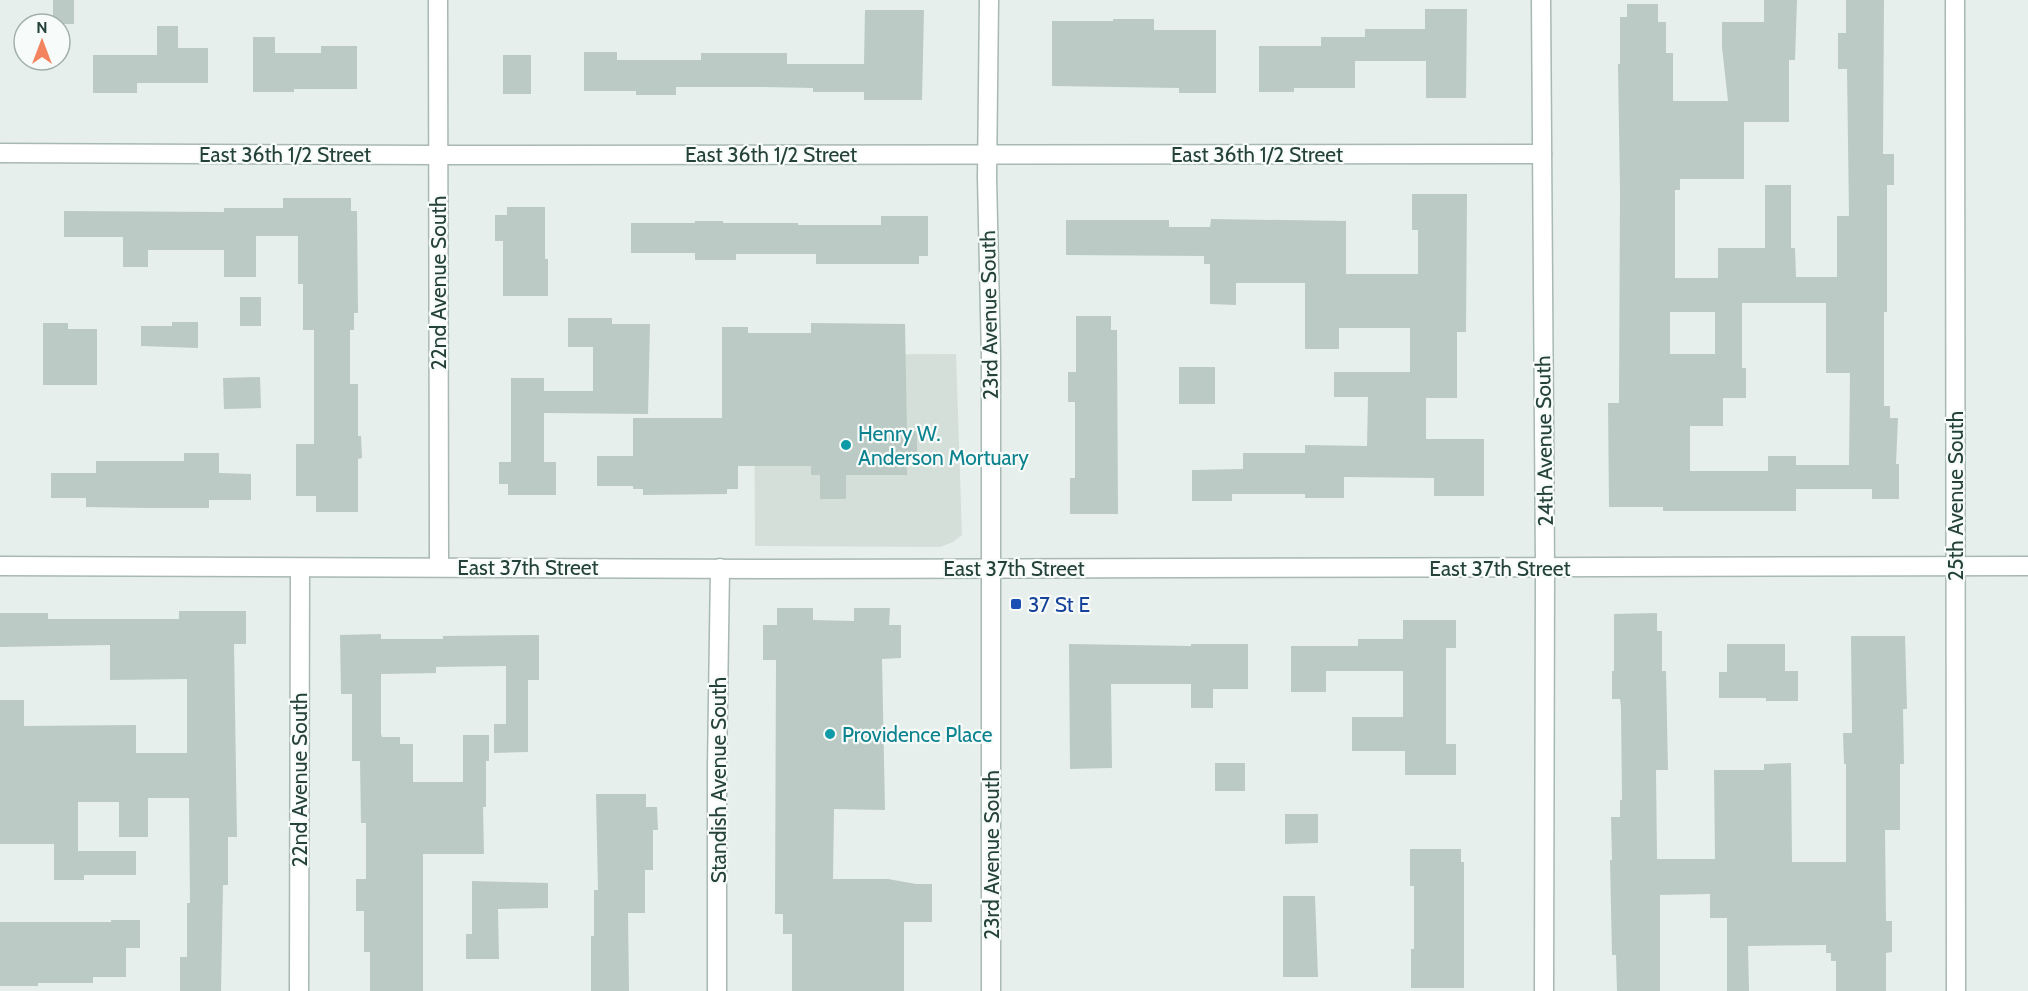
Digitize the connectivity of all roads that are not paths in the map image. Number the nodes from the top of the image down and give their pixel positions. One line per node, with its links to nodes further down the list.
1 (438, 0): 8 (street, 22nd Avenue South)
2 (989, 0): 6 (street, 23rd Avenue South)
3 (1541, 0): 7 (street, 24th Avenue South)
4 (1955, 0): 12 (street, 25th Avenue South)
5 (0, 153): 8 (street, East 36th 1/2 Street)
6 (987, 154): 7 (street, East 36th 1/2 Street); 8 (street, East 36th 1/2 Street); 15 (street, 23rd Avenue South)
7 (1542, 154): 16 (street, 24th Avenue South)
8 (437, 155): 10 (street, 22nd Avenue South)
9 (0, 566): 13 (street, East 37th Street)
10 (439, 566): 13 (street, East 37th Street); 14 (street, East 37th Street)
11 (2028, 566): 12 (street, East 37th Street)
12 (1956, 567): 16 (street, East 37th Street); 21 (street, 25th Avenue South)
13 (300, 568): 17 (street, 22nd Avenue South)
14 (720, 568): 15 (street, East 37th Street); 18 (street, Standish Avenue South)
15 (990, 568): 16 (street, East 37th Street); 19 (street, 23rd Avenue South)
16 (1545, 569): 20 (street, 24th Avenue South)
17 (299, 991)
18 (717, 991)
19 (991, 991)
20 (1544, 991)
21 (1956, 991)

